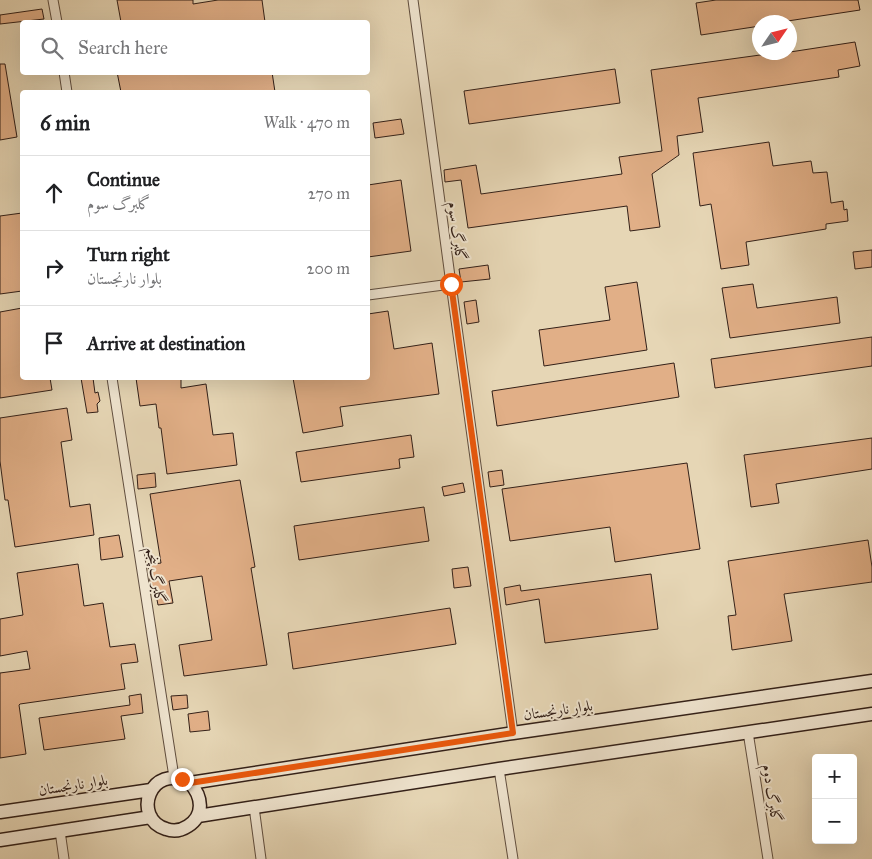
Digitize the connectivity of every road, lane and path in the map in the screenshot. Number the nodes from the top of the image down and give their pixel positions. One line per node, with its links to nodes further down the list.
1 (53, 0): 3 (street)
2 (413, 0): 6 (street, گلبرگ سوم)
3 (57, 20)
4 (65, 75): 5 (street)
5 (68, 90)
6 (451, 284): 7 (street); 12 (street, گلبرگ سوم)
7 (370, 295)
8 (112, 380): 14 (street, گلبرگ پنجم)
9 (872, 682): 12 (street, بلوار نارنجستان)
10 (872, 714): 11 (street)
11 (748, 732): 13 (street); 26 (street, گلبرگ دوم)
12 (513, 733): 15 (street, بلوار نارنجستان)
13 (499, 769): 17 (street); 25 (street)
14 (174, 777): 15 (street, بلوار نارنجستان); 16 (street, بلوار نارنجستان)
15 (190, 783): 19 (street)
16 (151, 790): 18 (street, بلوار نارنجستان); 20 (street)
17 (254, 808): 19 (street); 24 (street)
18 (0, 812)
19 (198, 816): 20 (street)
20 (151, 817): 21 (street)
21 (60, 831): 22 (street); 23 (street)
22 (0, 840)
23 (64, 859)
24 (261, 859)
25 (513, 859)
26 (768, 859)

